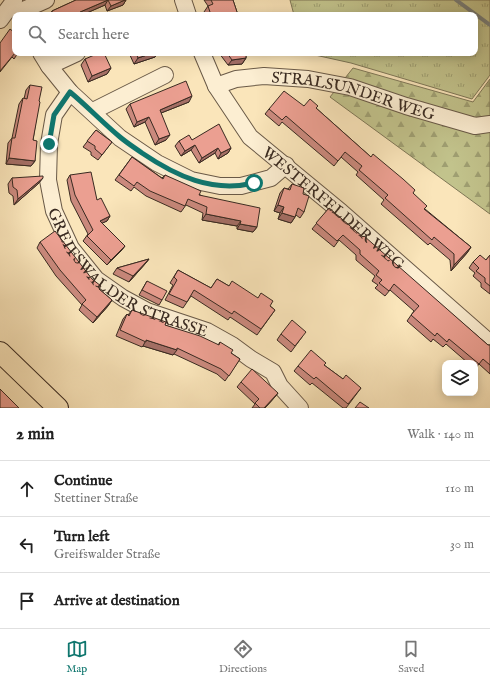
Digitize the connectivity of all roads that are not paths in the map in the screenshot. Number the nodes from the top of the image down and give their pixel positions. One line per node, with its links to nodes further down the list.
1 (46, 0): 3 (street)
2 (183, 0): 4 (street)
3 (17, 7): 5 (street)
4 (187, 12)
5 (0, 20)
6 (63, 56): 8 (street)
7 (203, 56): 10 (street, WESTERFELDER WEG)
8 (45, 60): 11 (street)
9 (165, 75): 12 (street)
10 (216, 86): 13 (street, STRALSUNDER WEG); 14 (street, WESTERFELDER WEG)
11 (70, 92): 12 (street); 18 (street, GREIFSWALDER STRASSE)
12 (93, 111): 14 (street)
13 (490, 124)
14 (286, 165): 15 (street, WESTERFELDER WEG)
15 (490, 343)
16 (0, 352): 17 (main road)
17 (58, 408)
18 (300, 408)

